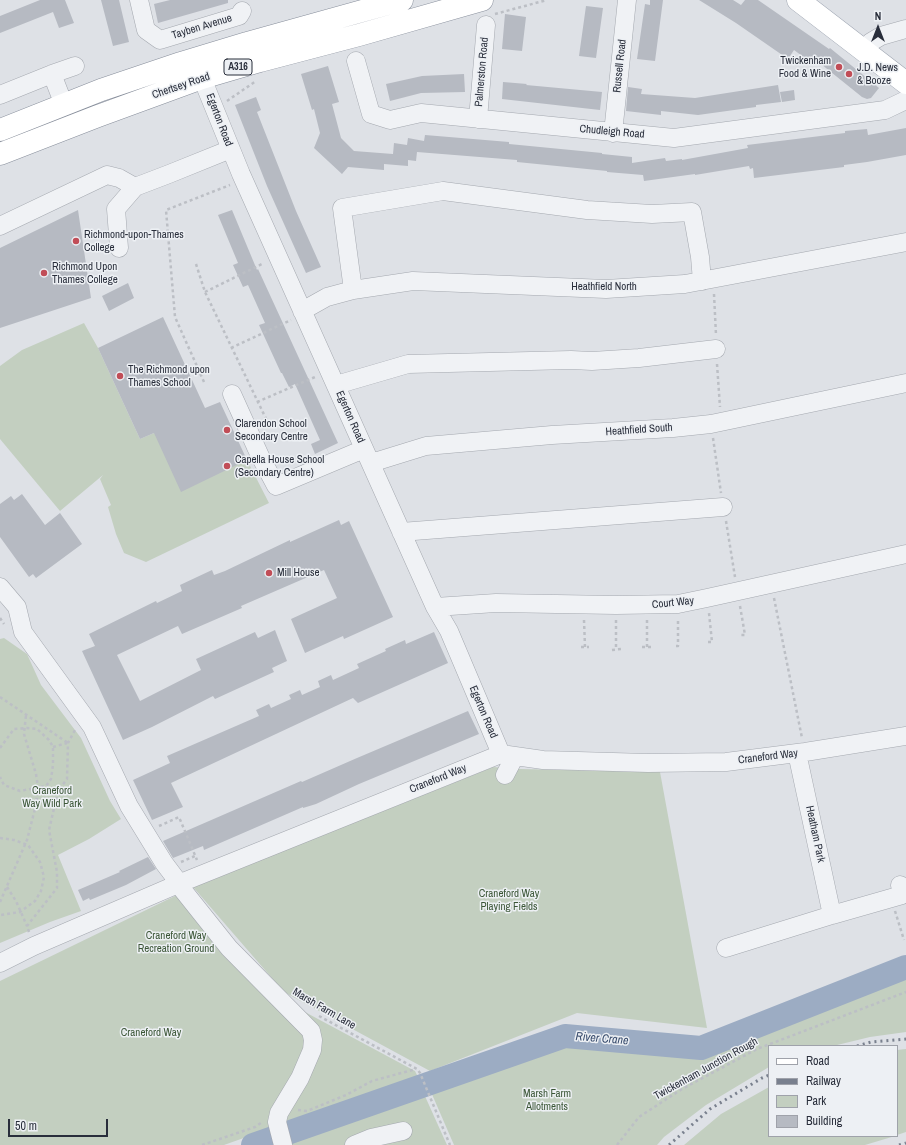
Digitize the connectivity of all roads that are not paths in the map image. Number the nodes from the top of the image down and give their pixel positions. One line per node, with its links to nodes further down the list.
1 (139, 0): 6 (street, Tayben Avenue)
2 (402, 0): 17 (main road, Chertsey Road / A316)
3 (482, 0): 13 (main road, Chertsey Road / A316)
4 (627, 0): 20 (street, Russell Road)
5 (798, 0): 9 (main road)
6 (242, 11)
7 (486, 25): 18 (street, Palmerston Road)
8 (906, 29): 9 (street)
9 (865, 50): 14 (main road)
10 (356, 61): 18 (street, Chudleigh Road)
11 (75, 66): 12 (street)
12 (52, 74): 15 (street); 17 (street)
13 (202, 78): 21 (main road, Chertsey Road / A316); 22 (street, Egerton Road)
14 (906, 83)
15 (0, 95)
16 (906, 100): 20 (street, Chudleigh Road)
17 (64, 104): 19 (main road, Chertsey Road / A316)
18 (478, 119): 20 (street, Chudleigh Road)
19 (0, 130)
20 (613, 133)
21 (0, 154)
22 (236, 162): 23 (street); 29 (street, Egerton Road)
23 (135, 186): 24 (street); 26 (street)
24 (0, 226)
25 (906, 242): 27 (street, Heathfield North)
26 (119, 248)
27 (702, 281): 28 (street, Heathfield North); 28 (street)
28 (353, 290): 29 (street, Heathfield North)
29 (302, 311): 31 (street, Egerton Road)
30 (716, 349): 31 (street)
31 (332, 378): 34 (street, Egerton Road)
32 (906, 383): 34 (street, Heathfield South)
33 (232, 394): 34 (street, Heathfield South)
34 (368, 456): 36 (street, Egerton Road)
35 (723, 507): 36 (street)
36 (402, 532): 39 (street, Egerton Road)
37 (906, 554): 39 (street, Court Way)
38 (0, 586): 44 (street)
39 (435, 607): 42 (street, Egerton Road)
40 (906, 736): 41 (street, Craneford Way)
41 (801, 753): 42 (street, Craneford Way); 46 (street, Heatham Park)
42 (508, 755): 43 (street); 44 (street, Craneford Way)
43 (505, 775)
44 (178, 884): 48 (street, Craneford Way); 50 (street)
45 (896, 891): 46 (street)
46 (832, 915): 47 (street)
47 (726, 948)
48 (0, 963)
49 (403, 1131): 51 (street)
50 (283, 1145)
51 (354, 1145)

